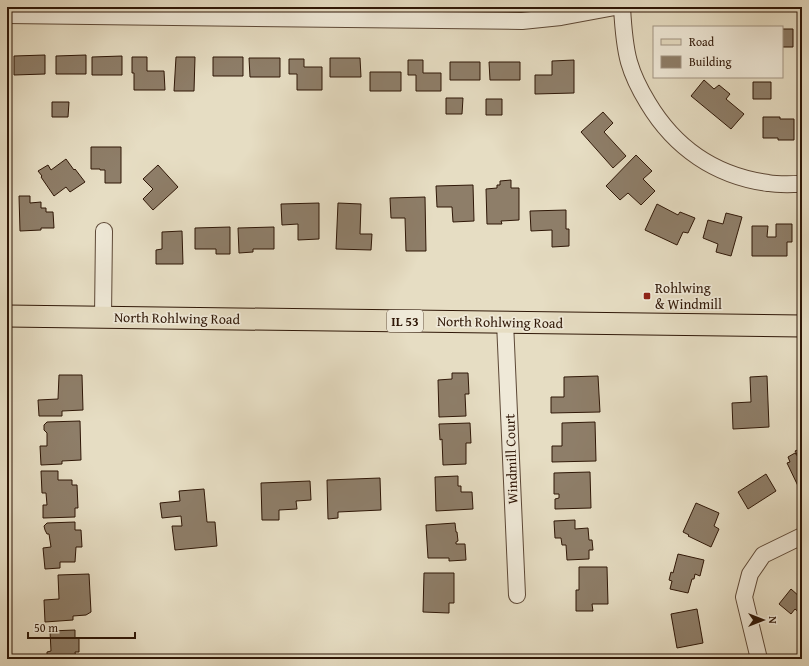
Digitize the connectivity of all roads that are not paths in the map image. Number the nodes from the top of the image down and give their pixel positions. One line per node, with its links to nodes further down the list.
1 (615, 7): 4 (street)
2 (622, 7): 6 (street)
3 (183, 12): 4 (street); 5 (street)
4 (408, 13)
5 (7, 15)
6 (802, 184)
7 (104, 230): 9 (street)
8 (7, 316): 9 (main road, North Rohlwing Road / IL 53)
9 (103, 317): 10 (main road, North Rohlwing Road / IL 53)
10 (506, 322): 11 (main road, North Rohlwing Road / IL 53); 13 (street, Windmill Court)
11 (802, 326)
12 (802, 536): 14 (street)
13 (517, 596)
14 (759, 659)

